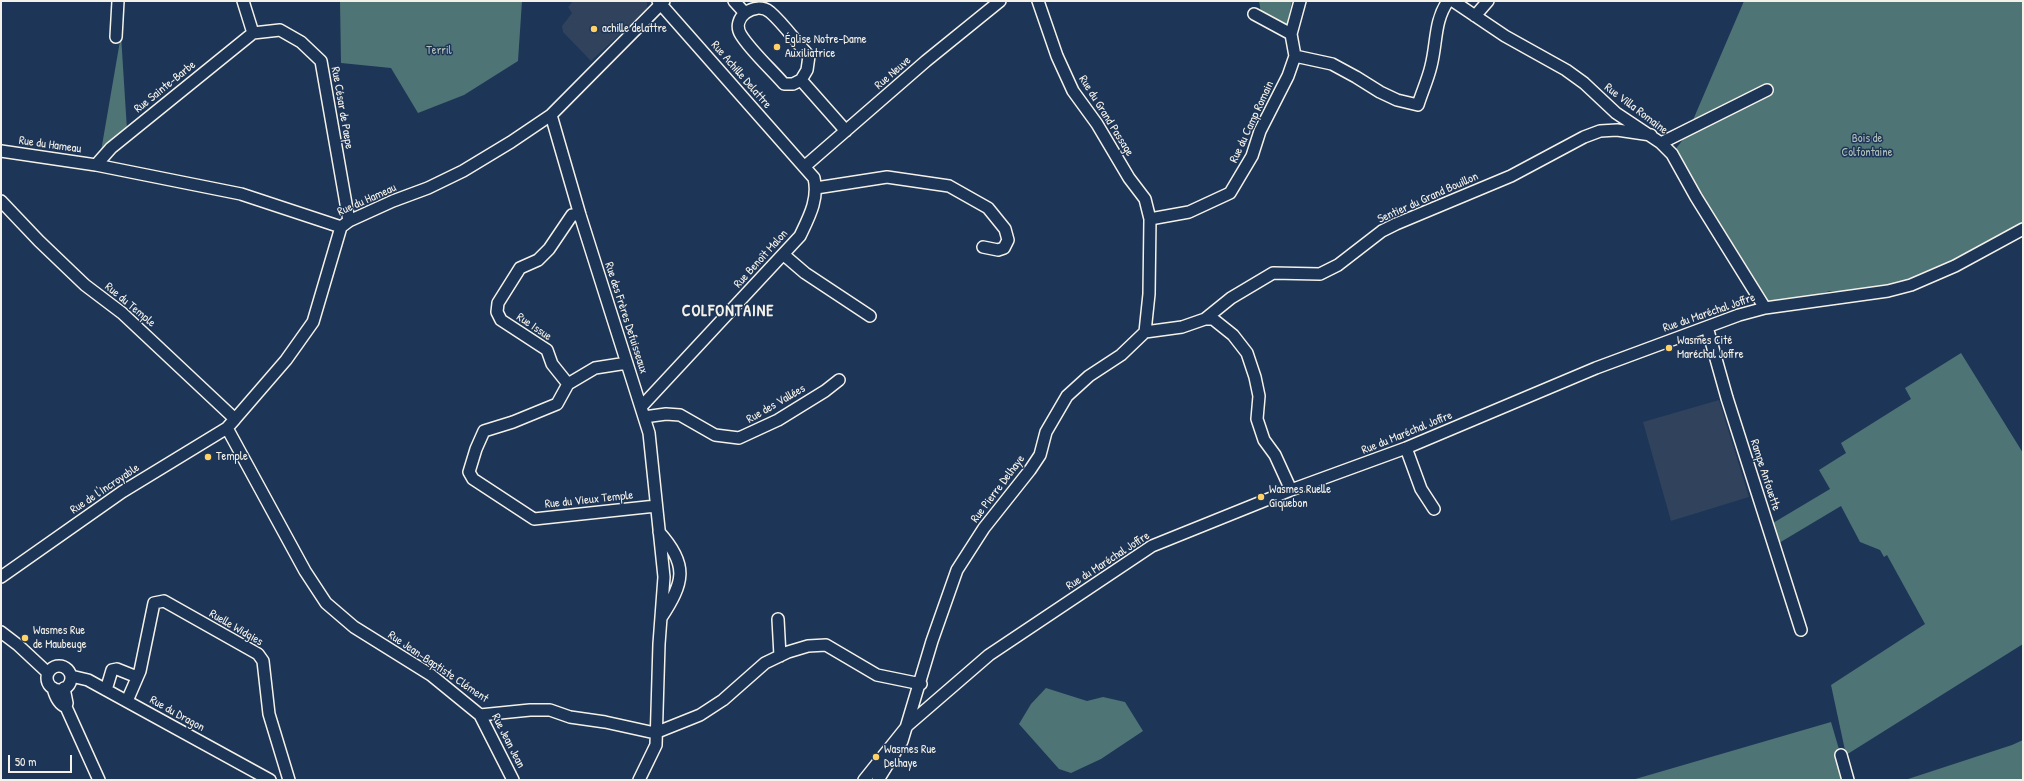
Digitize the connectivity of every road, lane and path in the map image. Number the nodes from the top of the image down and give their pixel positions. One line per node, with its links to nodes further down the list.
1 (118, 1): 16 (street)
2 (243, 1): 14 (street)
3 (734, 1): 11 (street)
4 (1000, 1): 21 (street, Rue Neuve)
5 (1038, 1): 30 (street, Rue du Grand Passage)
6 (1300, 1): 15 (street, Rue du Camp Romain)
7 (1448, 1): 17 (street)
8 (1453, 1): 13 (street, Rue Villa Romaine)
9 (1488, 1): 13 (street)
10 (661, 2): 20 (street, Rue du Hameau); 26 (street, Rue Achille Delattre)
11 (744, 12): 18 (street); 18 (street)
12 (1254, 14): 15 (street)
13 (1475, 16): 22 (street, Rue Villa Romaine)
14 (253, 33): 25 (street, Rue Sainte-Barbe); 31 (street, Rue César de Paepe)
15 (1291, 34): 17 (street, Rue du Camp Romain)
16 (116, 37)
17 (1295, 56): 30 (street, Rue du Camp Romain)
18 (801, 80): 21 (street)
19 (1767, 90): 23 (street)
20 (552, 114): 29 (street, Rue des Frères Defuisseaux); 31 (street, Rue du Hameau)
21 (846, 130): 26 (street, Rue Neuve)
22 (1651, 135): 23 (street, Rue Villa Romaine); 37 (street, Sentier du Grand Bouillon)
23 (1661, 143): 35 (street, Rue Villa Romaine)
24 (1, 151): 25 (street, Rue du Hameau)
25 (96, 165): 31 (street, Rue du Hameau)
26 (804, 167): 27 (street)
27 (816, 188): 33 (street); 34 (street, Rue Benoît Malon)
28 (1, 201): 44 (street, Rue du Temple)
29 (580, 215): 40 (street, Rue des Frères Defuisseaux); 42 (street, Rue Issue)
30 (1150, 219): 39 (street, Rue du Grand Passage)
31 (345, 224): 44 (street)
32 (2023, 229): 35 (street, Rue du Maréchal Joffre)
33 (983, 247)
34 (784, 255): 36 (street); 43 (street, Rue Benoît Malon)
35 (1765, 308): 38 (street, Rue du Maréchal Joffre)
36 (870, 316)
37 (1205, 319): 39 (street, Sentier du Grand Bouillon); 47 (street)
38 (1707, 327): 46 (street, Rue du Maréchal Joffre); 54 (street, Rampe Anfouette)
39 (1145, 332): 60 (street, Rue Pierre Delhaye)
40 (627, 363): 42 (street); 43 (street, Rue des Frères Defuisseaux)
41 (839, 380): 43 (street, Rue des Vallées)
42 (568, 384): 48 (street, Rue du Vieux Temple)
43 (643, 412): 48 (street, Rue des Frères Defuisseaux)
44 (235, 419): 45 (street)
45 (227, 428): 51 (street, Rue de l'Incroyable); 64 (street, Rue Jean-Baptiste Clément)
46 (1406, 448): 47 (street, Rue du Maréchal Joffre); 49 (street)
47 (1291, 490): 65 (street, Rue du Maréchal Joffre)
48 (656, 506): 50 (street, Rue des Frères Defuisseaux)
49 (1434, 509)
50 (659, 532): 52 (street, Rue des Frères Defuisseaux); 52 (street, Rue des Frères Defuisseaux)
51 (1, 577)
52 (660, 619): 66 (street, Rue des Frères Defuisseaux)
53 (778, 619): 56 (street)
54 (1801, 630)
55 (1, 632): 57 (street)
56 (780, 656): 60 (street); 66 (street)
57 (48, 672): 58 (street); 61 (street)
58 (71, 676): 61 (street); 62 (street, Rue du Dragon)
59 (137, 677): 62 (street); 63 (street, Ruelle Widgies); 70 (street, Ruelle Widgies)
60 (920, 684): 65 (street, Rue Pierre Delhaye)
61 (58, 688): 68 (street)
62 (106, 690): 63 (street, Rue du Dragon)
63 (127, 702): 69 (street, Rue du Dragon)
64 (480, 715): 66 (street, Rue Jean-Baptiste Clément); 71 (street, Rue Jean Jean)
65 (908, 725): 73 (street, Rue du Maréchal Joffre); 74 (street, Rue Pierre Delhaye)
66 (655, 733): 72 (street, Rue des Frères Defuisseaux)
67 (1841, 755): 75 (street)
68 (99, 780)
69 (270, 780)
70 (289, 780)
71 (513, 780)
72 (639, 780)
73 (864, 780)
74 (878, 780)
75 (1848, 780)

